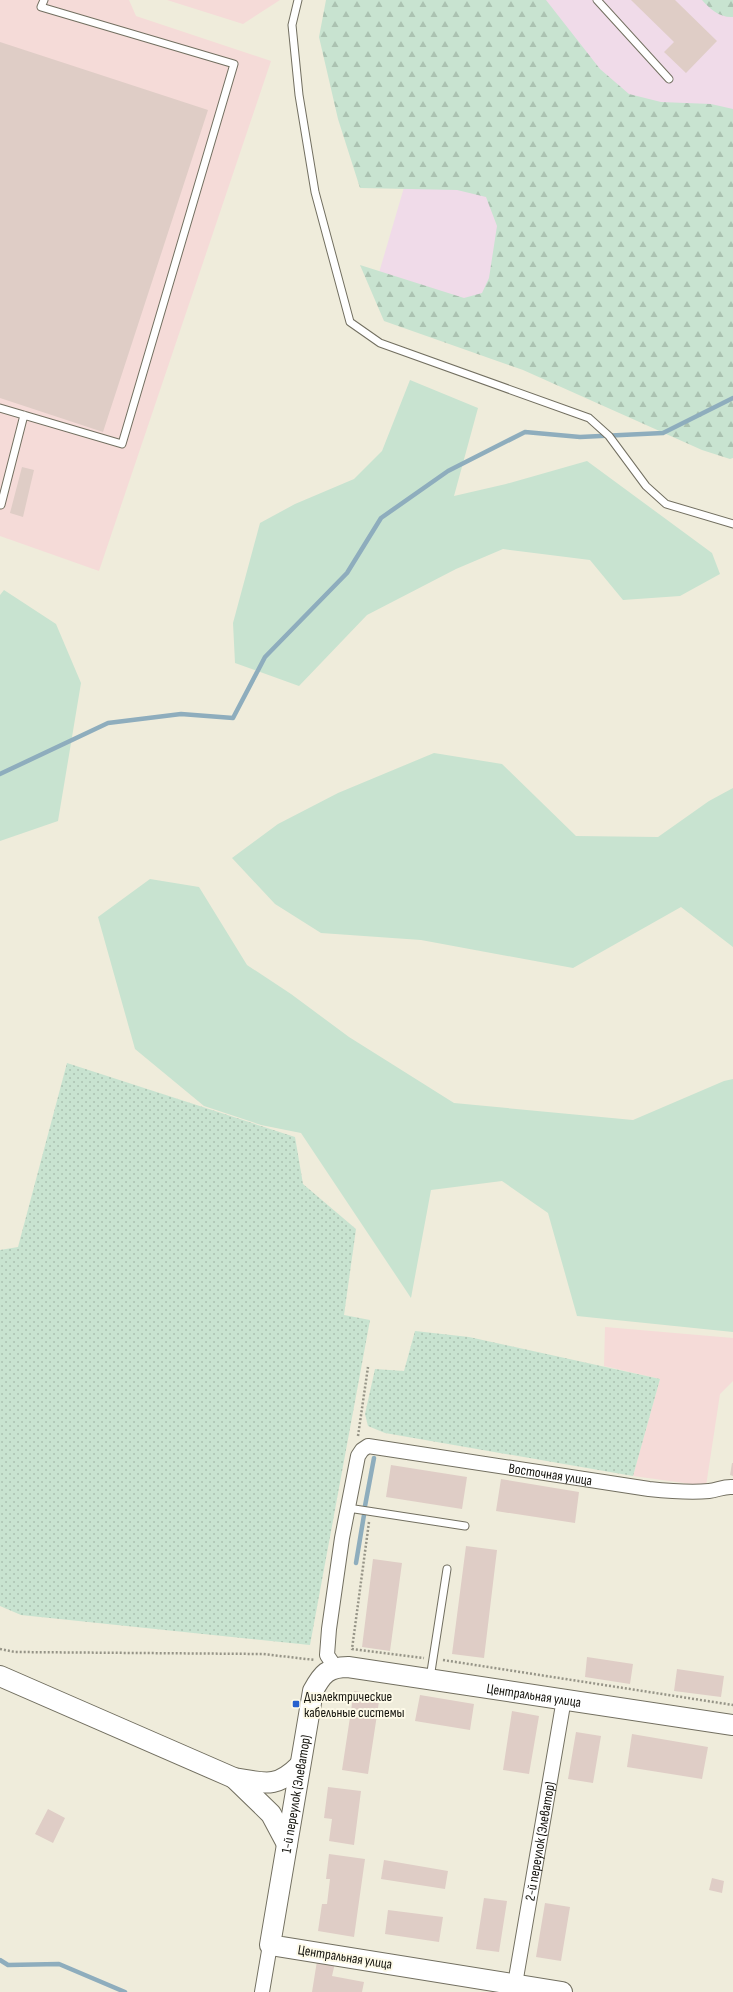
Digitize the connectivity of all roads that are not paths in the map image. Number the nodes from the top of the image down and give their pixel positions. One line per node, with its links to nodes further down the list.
1 (44, 0): 6 (lane)
2 (298, 0): 8 (lane)
3 (597, 0): 4 (lane)
4 (669, 79)
5 (0, 408): 6 (lane)
6 (24, 415): 7 (lane)
7 (1, 505)
8 (733, 524)
9 (733, 1487): 10 (street, Восточная улица)
10 (348, 1508): 11 (lane); 13 (street)
11 (465, 1526)
12 (447, 1569): 14 (lane)
13 (335, 1667): 14 (street, Центральная улица); 18 (street, 1-й переулок (Элеватор))
14 (431, 1669): 16 (street, Центральная улица)
15 (0, 1676): 19 (street)
16 (564, 1699): 17 (street, Центральная улица); 22 (street, 2-й переулок (Элеватор))
17 (733, 1725)
18 (300, 1765): 19 (street); 20 (street, 1-й переулок (Элеватор))
19 (234, 1778): 20 (street)
20 (287, 1844): 21 (street, 1-й переулок (Элеватор))
21 (270, 1945): 22 (street, Центральная улица); 23 (street, 1-й переулок (Элеватор))
22 (515, 1984): 24 (street, Центральная улица)
23 (262, 1992)
24 (562, 1992)

